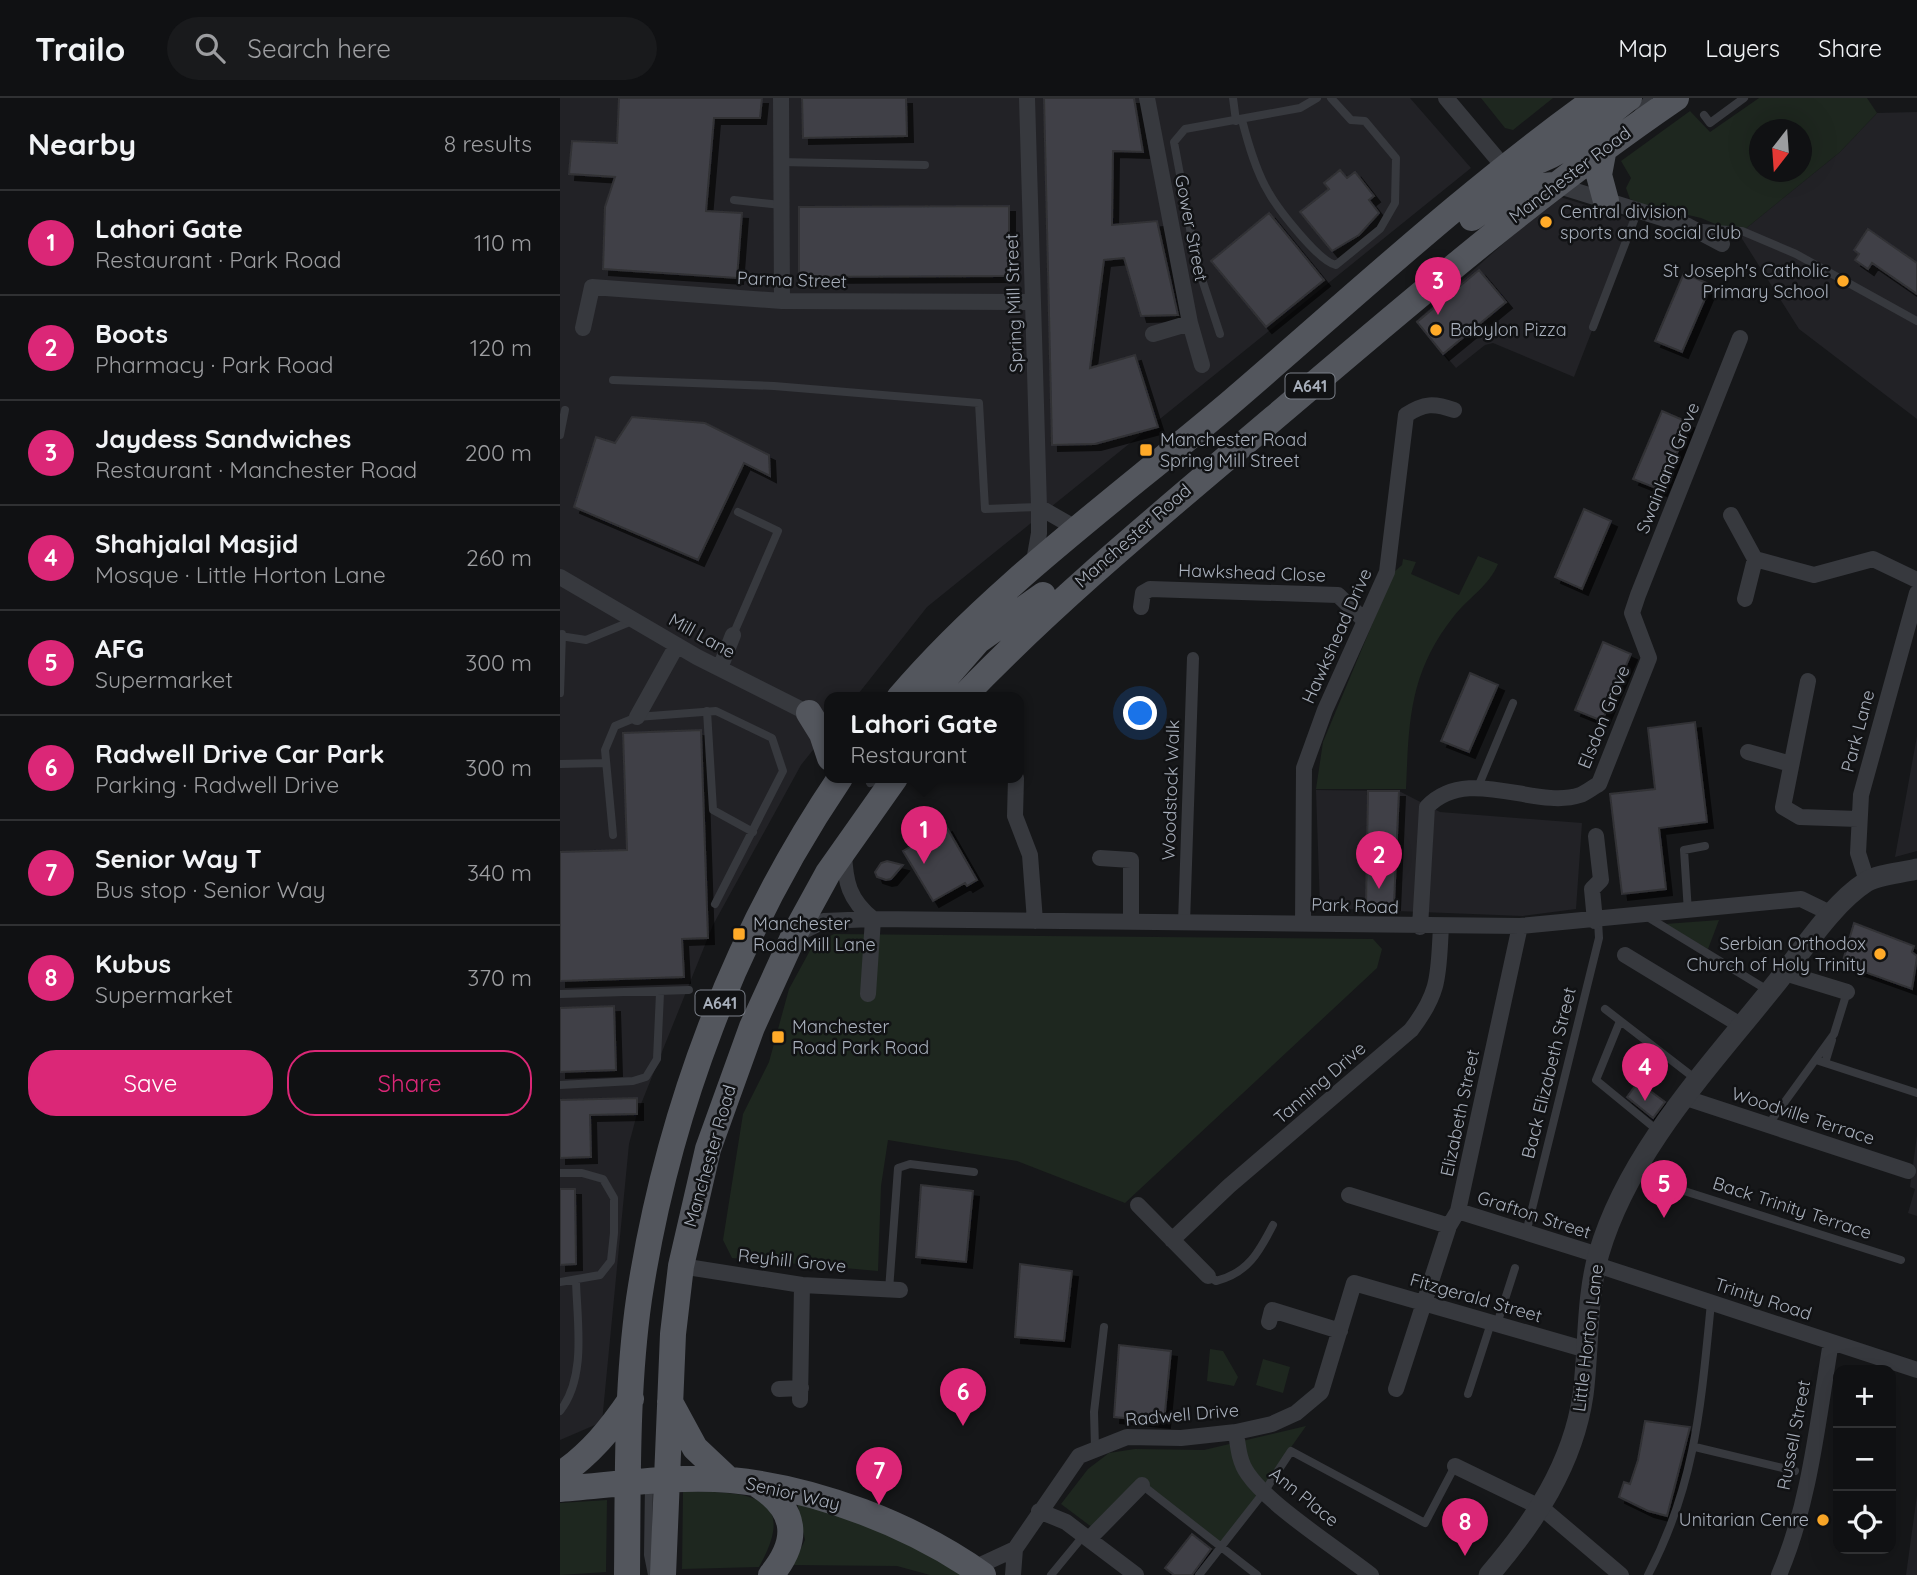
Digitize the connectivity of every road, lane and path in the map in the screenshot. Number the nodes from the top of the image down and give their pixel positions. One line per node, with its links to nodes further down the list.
1 (781, 98): 17 (street)
2 (1027, 98): 29 (street, Spring Mill Street)
3 (1146, 98): 31 (street, Gower Street)
4 (1233, 98): 14 (lane)
5 (1317, 98): 14 (lane)
6 (1331, 98): 14 (lane)
7 (1446, 98): 19 (street)
8 (1597, 98): 19 (main road, A641)
9 (1629, 98): 19 (main road)
10 (1648, 98): 15 (lane)
11 (1676, 98): 15 (main road, Manchester Road / A641)
12 (1744, 98): 13 (lane)
13 (1704, 115)
14 (1239, 120): 35 (lane)
15 (1626, 132): 16 (main road, Manchester Road / A641)
16 (1604, 148): 20 (main road, Manchester Road / A641); 22 (main road)
17 (781, 162): 18 (lane); 23 (street)
18 (925, 165)
19 (1504, 167): 20 (street); 26 (main road, A641)
20 (1554, 185): 22 (street); 26 (main road); 46 (main road, Manchester Road / A641)
21 (734, 200): 23 (lane)
22 (1606, 201): 24 (street)
23 (781, 205): 28 (street)
24 (1638, 210): 25 (street); 32 (lane)
25 (1688, 226): 27 (street); 30 (lane)
26 (1420, 241): 45 (main road, A641)
27 (1722, 244)
28 (782, 301): 29 (street, Parma Street); 33 (street, Parma Street)
29 (1032, 302): 42 (street, Spring Mill Street)
30 (1917, 321)
31 (1190, 323): 34 (street); 37 (street, Gower Street)
32 (1593, 327)
33 (583, 328)
34 (1153, 334)
35 (1220, 334)
36 (1740, 338): 55 (street, Swainland Grove)
37 (1202, 365)
38 (613, 380): 42 (lane)
39 (565, 410): 41 (lane)
40 (1454, 410): 57 (street, Hawkshead Drive)
41 (560, 435)
42 (1039, 507): 45 (street); 48 (street, Spring Mill Street)
43 (738, 512): 59 (lane)
44 (1731, 515): 47 (street)
45 (1079, 530): 48 (main road, A641)
46 (1127, 543): 60 (main road); 65 (main road, Manchester Road / A641)
47 (1755, 559): 50 (street); 52 (street)
48 (1032, 569): 66 (main road, A641)
49 (560, 577): 56 (street, Mill Lane)
50 (1917, 580)
51 (1917, 593): 82 (street, Park Lane)
52 (1745, 599)
53 (1014, 601): 60 (lane)
54 (1141, 607): 57 (street, Hawkshead Close)
55 (1632, 613): 81 (street, Elsdon Grove)
56 (634, 620): 58 (lane); 61 (street, Mill Lane)
57 (1365, 621): 100 (street, Hawkshead Drive)
58 (561, 635): 68 (lane)
59 (733, 635): 63 (street)
60 (988, 641): 67 (main road)
61 (677, 645): 63 (street, Mill Lane); 71 (street)
62 (1193, 658): 99 (street, Woodstock Walk)
63 (720, 668): 72 (street, Mill Lane)
64 (1808, 681): 77 (street)
65 (972, 682)
66 (904, 692)
67 (933, 692)
68 (560, 693)
69 (1513, 703): 81 (lane)
70 (707, 711): 71 (lane); 83 (lane); 83 (lane)
71 (637, 717): 75 (lane)
72 (819, 718): 73 (main road)
73 (824, 740)
74 (1748, 752): 77 (street)
75 (606, 763): 76 (lane); 84 (lane)
76 (560, 764)
77 (1791, 764): 82 (street)
78 (880, 783): 87 (main road, Manchester Road / A641)
79 (1016, 783): 96 (street)
80 (833, 788): 157 (main road, Manchester Road / A641)
81 (1478, 788): 102 (street, Elsdon Grove)
82 (1858, 820): 90 (street, Park Lane)
83 (753, 832): 91 (lane)
84 (613, 835)
85 (1596, 836): 97 (street)
86 (1704, 846): 92 (lane)
87 (844, 850): 95 (street); 104 (main road, Manchester Road / A641)
88 (1100, 858): 98 (street)
89 (1917, 869): 90 (street, Little Horton Lane)
90 (1867, 881): 93 (street, Little Horton Lane)
91 (715, 904)
92 (1688, 912): 93 (street, Park Road); 94 (street, Park Road)
93 (1832, 914): 106 (street, Little Horton Lane)
94 (1646, 916): 97 (street, Park Road); 108 (lane)
95 (873, 919): 96 (street, Park Road); 104 (street, Park Road); 112 (street)
96 (1035, 921): 98 (street, Park Road)
97 (1597, 921): 101 (street, Park Road); 133 (lane, Back Elizabeth Street)
98 (1131, 922): 99 (street, Park Road)
99 (1184, 923): 100 (street, Park Road)
100 (1303, 924): 102 (street, Park Road)
101 (1520, 926): 103 (street, Park Road); 130 (street, Elizabeth Street)
102 (1420, 927): 103 (street, Park Road)
103 (1441, 927): 134 (street, Tanning Drive)
104 (794, 935): 137 (main road, Manchester Road / A641)
105 (1625, 955): 115 (street)
106 (1785, 972): 108 (street, Little Horton Lane); 109 (street)
107 (689, 990): 110 (lane)
108 (1770, 991): 115 (street, Little Horton Lane)
109 (1847, 992): 116 (lane)
110 (660, 993): 111 (lane); 119 (lane)
111 (560, 994)
112 (868, 994)
113 (1605, 1009): 114 (lane)
114 (1620, 1021): 120 (lane); 123 (lane)
115 (1742, 1026): 120 (street, Little Horton Lane)
116 (1834, 1034): 117 (lane); 118 (lane)
117 (1816, 1060): 118 (lane); 122 (lane)
118 (1825, 1063): 121 (lane)
119 (560, 1085)
120 (1693, 1090): 122 (street, Woodville Terrace); 123 (street, Little Horton Lane)
121 (1917, 1093)
122 (1768, 1125): 124 (street, Woodville Terrace)
123 (1660, 1132): 127 (street, Little Horton Lane)
124 (1908, 1171)
125 (974, 1172): 144 (lane)
126 (560, 1173): 140 (lane)
127 (1632, 1174): 135 (street, Little Horton Lane); 136 (lane, Back Trinity Terrace)
128 (1349, 1195): 132 (street)
129 (1138, 1205): 134 (street)
130 (1458, 1211): 132 (street, Elizabeth Street); 133 (street, Grafton Street)
131 (1273, 1225): 139 (lane)
132 (1448, 1226): 145 (street, Elizabeth Street)
133 (1526, 1233): 135 (street, Grafton Street)
134 (1172, 1240): 139 (street)
135 (1597, 1260): 146 (street, Trinity Road); 152 (street, Little Horton Lane)
136 (1901, 1260)
137 (681, 1266): 143 (street, Reyhill Grove); 158 (main road, Manchester Road / A641)
138 (1515, 1268): 148 (lane)
139 (1208, 1276)
140 (576, 1281): 141 (lane); 159 (lane)
141 (560, 1282)
142 (1354, 1283): 145 (street, Fitzgerald Street); 150 (street, Radwell Drive)
143 (803, 1284): 144 (street, Reyhill Grove); 154 (street)
144 (894, 1290)
145 (1424, 1303): 148 (street, Fitzgerald Street); 155 (street, Elizabeth Street)
146 (1711, 1303): 151 (street, Trinity Road); 161 (lane)
147 (1269, 1322): 150 (street)
148 (1494, 1323): 152 (street, Fitzgerald Street); 156 (lane)
149 (1104, 1327): 162 (lane)
150 (1340, 1331): 160 (street, Radwell Drive)
151 (1831, 1342): 153 (street, Trinity Road); 191 (street, Russell Street)
152 (1587, 1350): 172 (street, Little Horton Lane)
153 (1917, 1370)
154 (779, 1389)
155 (1396, 1389)
156 (1468, 1394)
157 (631, 1399): 165 (main road); 167 (main road, Manchester Road / A641)
158 (670, 1400): 166 (main road); 167 (main road, Manchester Road / A641)
159 (560, 1411)
160 (1236, 1432): 162 (street, Radwell Drive); 171 (street, Ann Place)
161 (1695, 1447): 164 (lane); 190 (lane)
162 (1096, 1448): 173 (street, Radwell Drive)
163 (1455, 1466): 171 (lane); 172 (street)
164 (1794, 1471)
165 (560, 1475)
166 (729, 1480): 167 (main road, Senior Way); 168 (main road, Senior Way)
167 (647, 1482): 170 (main road, Senior Way); 178 (main road, Manchester Road / A641); 179 (lane); 180 (main road, Manchester Road)
168 (756, 1484): 177 (main road, Senior Way); 181 (main road)
169 (1142, 1485): 174 (street); 175 (lane)
170 (560, 1489)
171 (1264, 1492): 175 (lane); 187 (street, Ann Place)
172 (1542, 1508): 188 (street, Little Horton Lane); 189 (street)
173 (1039, 1511): 174 (street); 176 (street, Radwell Drive)
174 (1086, 1537): 183 (lane); 184 (street)
175 (1221, 1547): 185 (lane); 186 (lane)
176 (1015, 1549): 177 (street); 182 (street, Radwell Drive)
177 (979, 1572)
178 (626, 1575)
179 (652, 1575)
180 (663, 1575)
181 (771, 1575)
182 (1013, 1575)
183 (1051, 1575)
184 (1136, 1575)
185 (1199, 1575)
186 (1257, 1575)
187 (1371, 1575)
188 (1489, 1575)
189 (1621, 1575)
190 (1648, 1575)
191 (1779, 1575)

